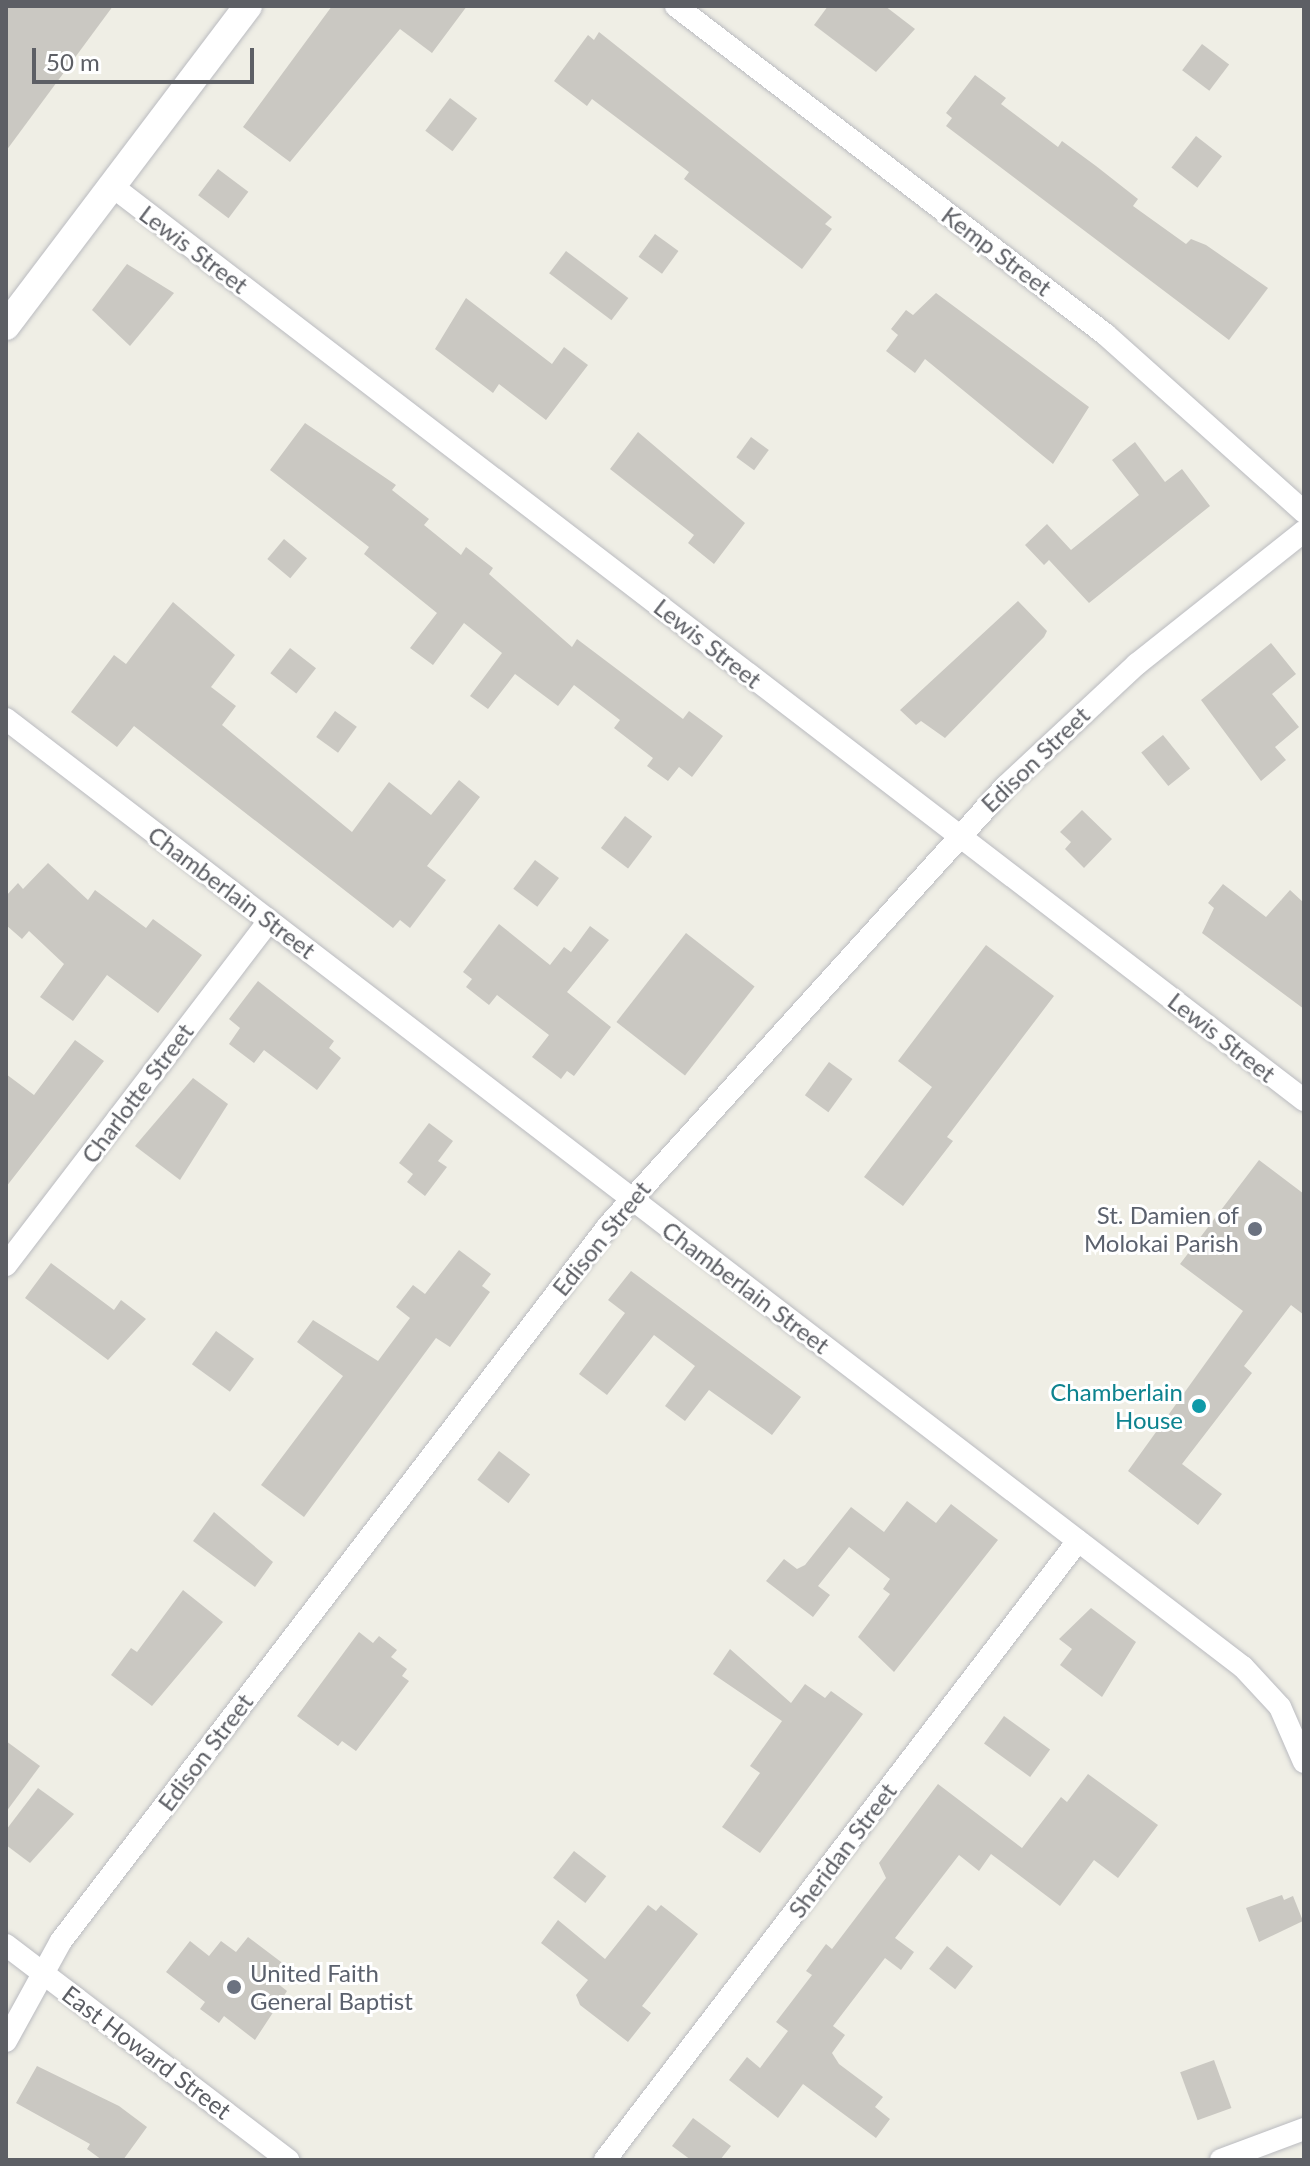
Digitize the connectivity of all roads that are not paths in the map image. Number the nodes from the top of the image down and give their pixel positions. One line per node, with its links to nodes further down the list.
1 (248, 6): 3 (street)
2 (676, 6): 5 (street, Kemp Street)
3 (112, 186): 4 (street); 8 (street, Lewis Street)
4 (6, 326)
5 (1304, 512)
6 (1304, 531): 8 (street, Edison Street)
7 (6, 719): 9 (street, Chamberlain Street)
8 (958, 835): 10 (street, Lewis Street); 11 (street, Edison Street)
9 (269, 921): 11 (street, Chamberlain Street); 12 (street, Charlotte Street)
10 (1304, 1100)
11 (631, 1198): 13 (street, Chamberlain Street); 16 (street, Edison Street)
12 (6, 1265)
13 (1078, 1541): 14 (street, Chamberlain Street); 20 (street, Sheridan Street)
14 (1304, 1762)
15 (6, 1945): 16 (street, East Howard Street)
16 (43, 1973): 17 (street, Edison Street); 19 (street, East Howard Street)
17 (6, 2041)
18 (1304, 2129): 21 (street)
19 (288, 2160)
20 (605, 2160)
21 (1221, 2160)

